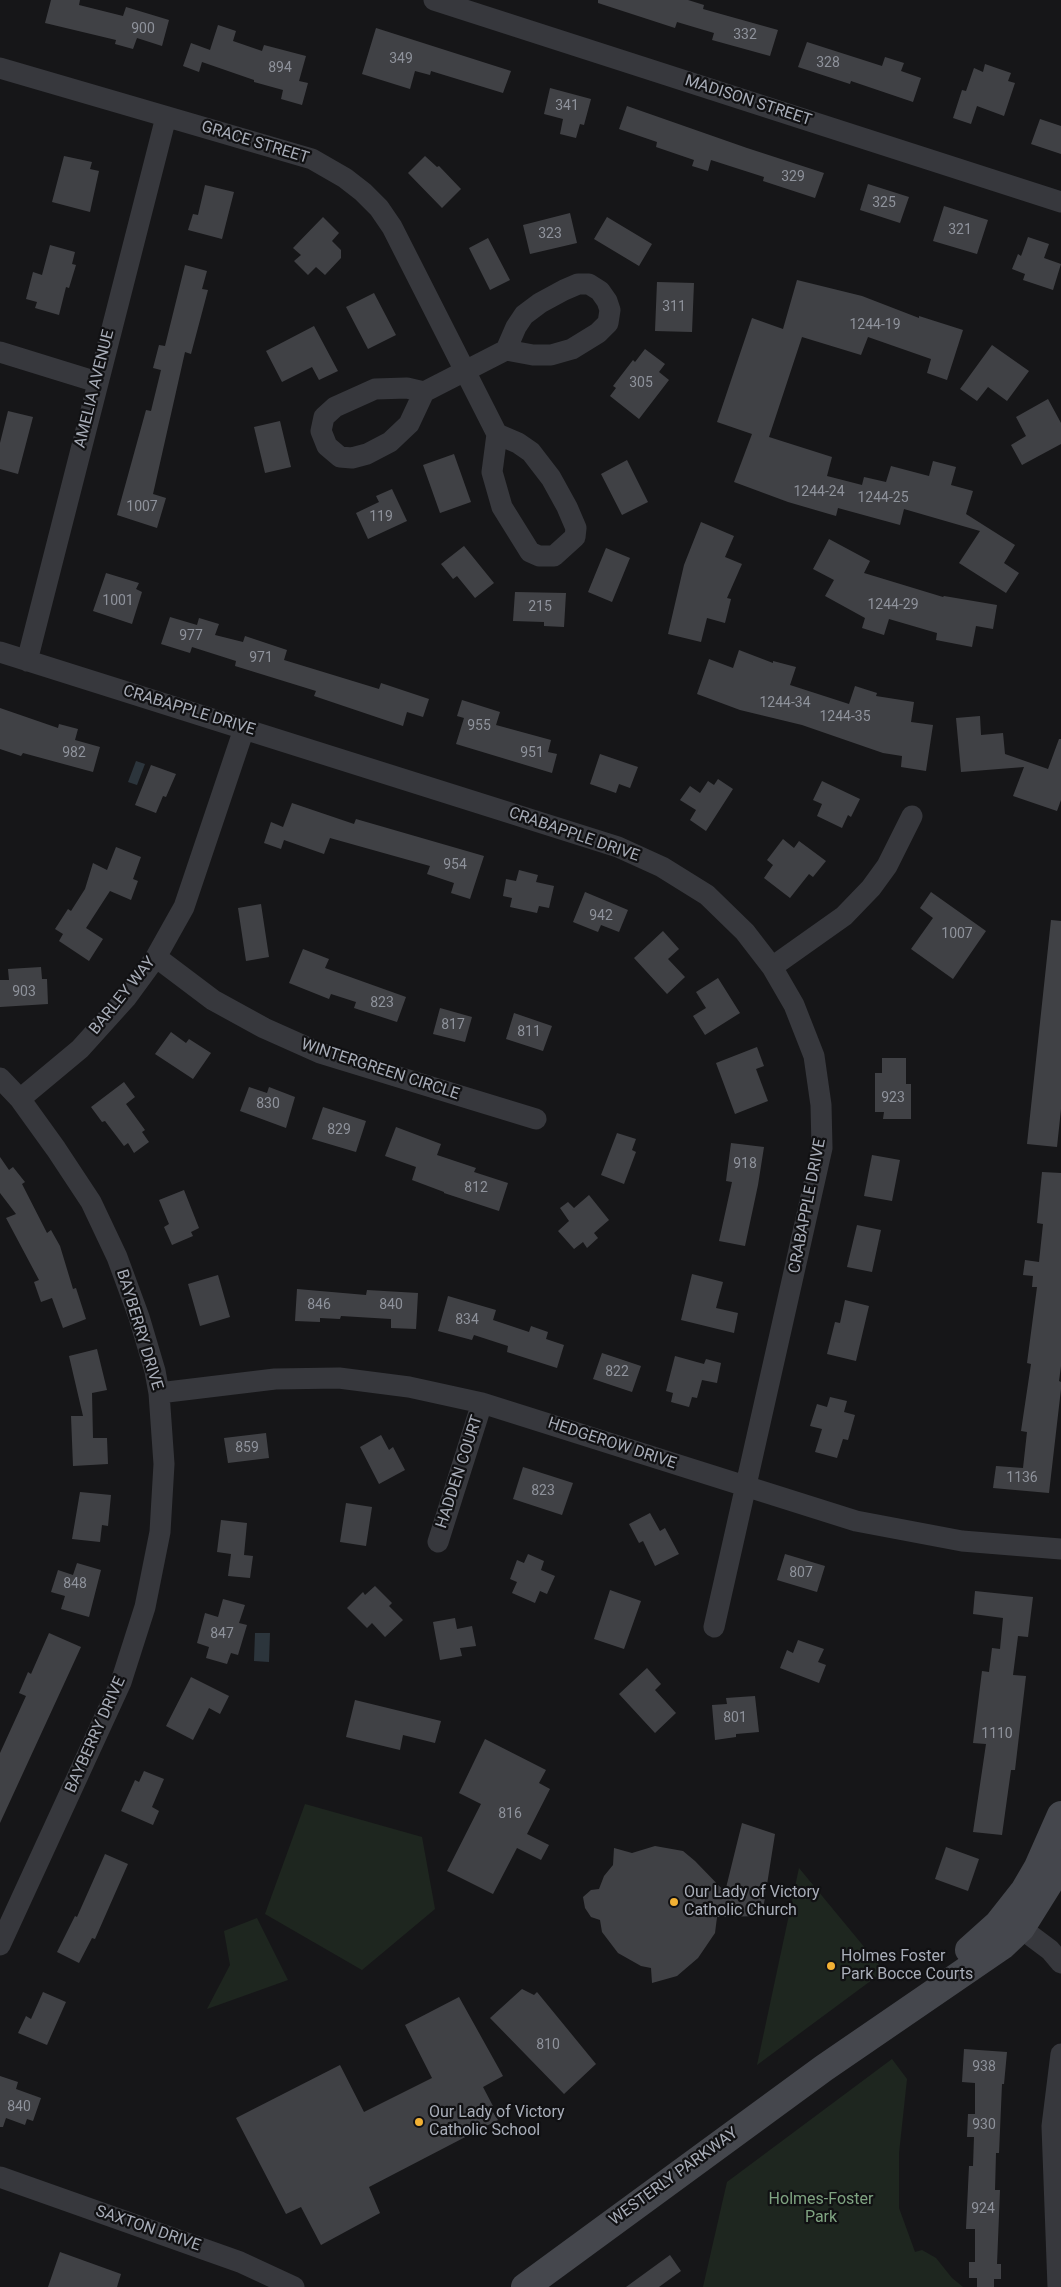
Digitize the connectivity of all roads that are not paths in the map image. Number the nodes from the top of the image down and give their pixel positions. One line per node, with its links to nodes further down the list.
1 (434, 0): 4 (street, MADISON STREET)
2 (0, 68): 3 (street, GRACE STREET)
3 (166, 117): 7 (street, GRACE STREET); 8 (street, AMELIA AVENUE)
4 (1061, 202)
5 (506, 350): 5 (street); 7 (street)
6 (0, 352): 8 (street)
7 (464, 371): 9 (street); 10 (street, GRACE STREET)
8 (97, 382): 12 (street, AMELIA AVENUE)
9 (424, 392): 9 (street)
10 (497, 434): 10 (street)
11 (0, 652): 12 (street, CRABAPPLE DRIVE)
12 (27, 661): 13 (street, CRABAPPLE DRIVE)
13 (244, 729): 15 (street, BARLEY WAY); 16 (street, CRABAPPLE DRIVE)
14 (912, 816): 16 (street)
15 (156, 957): 18 (street, BARLEY WAY); 19 (street, WINTERGREEN CIRCLE)
16 (772, 967): 22 (street, CRABAPPLE DRIVE)
17 (0, 1078): 18 (street, BAYBERRY DRIVE)
18 (20, 1100): 20 (street, BAYBERRY DRIVE)
19 (536, 1119)
20 (159, 1392): 21 (street, HEDGEROW DRIVE); 29 (street, BAYBERRY DRIVE)
21 (482, 1403): 22 (street, HEDGEROW DRIVE); 23 (street, HADDEN COURT)
22 (747, 1487): 24 (street, HEDGEROW DRIVE); 25 (street, CRABAPPLE DRIVE)
23 (438, 1542)
24 (1061, 1549)
25 (714, 1626)
26 (1061, 1815): 28 (main road, WESTERLY PARKWAY)
27 (1061, 1864): 28 (main road, WESTERLY PARKWAY)
28 (1013, 1922): 30 (street); 34 (main road, WESTERLY PARKWAY)
29 (0, 1945)
30 (1061, 1963)
31 (1061, 2054): 35 (street)
32 (0, 2176): 33 (street, SAXTON DRIVE)
33 (294, 2287)
34 (525, 2287)
35 (1058, 2287)

